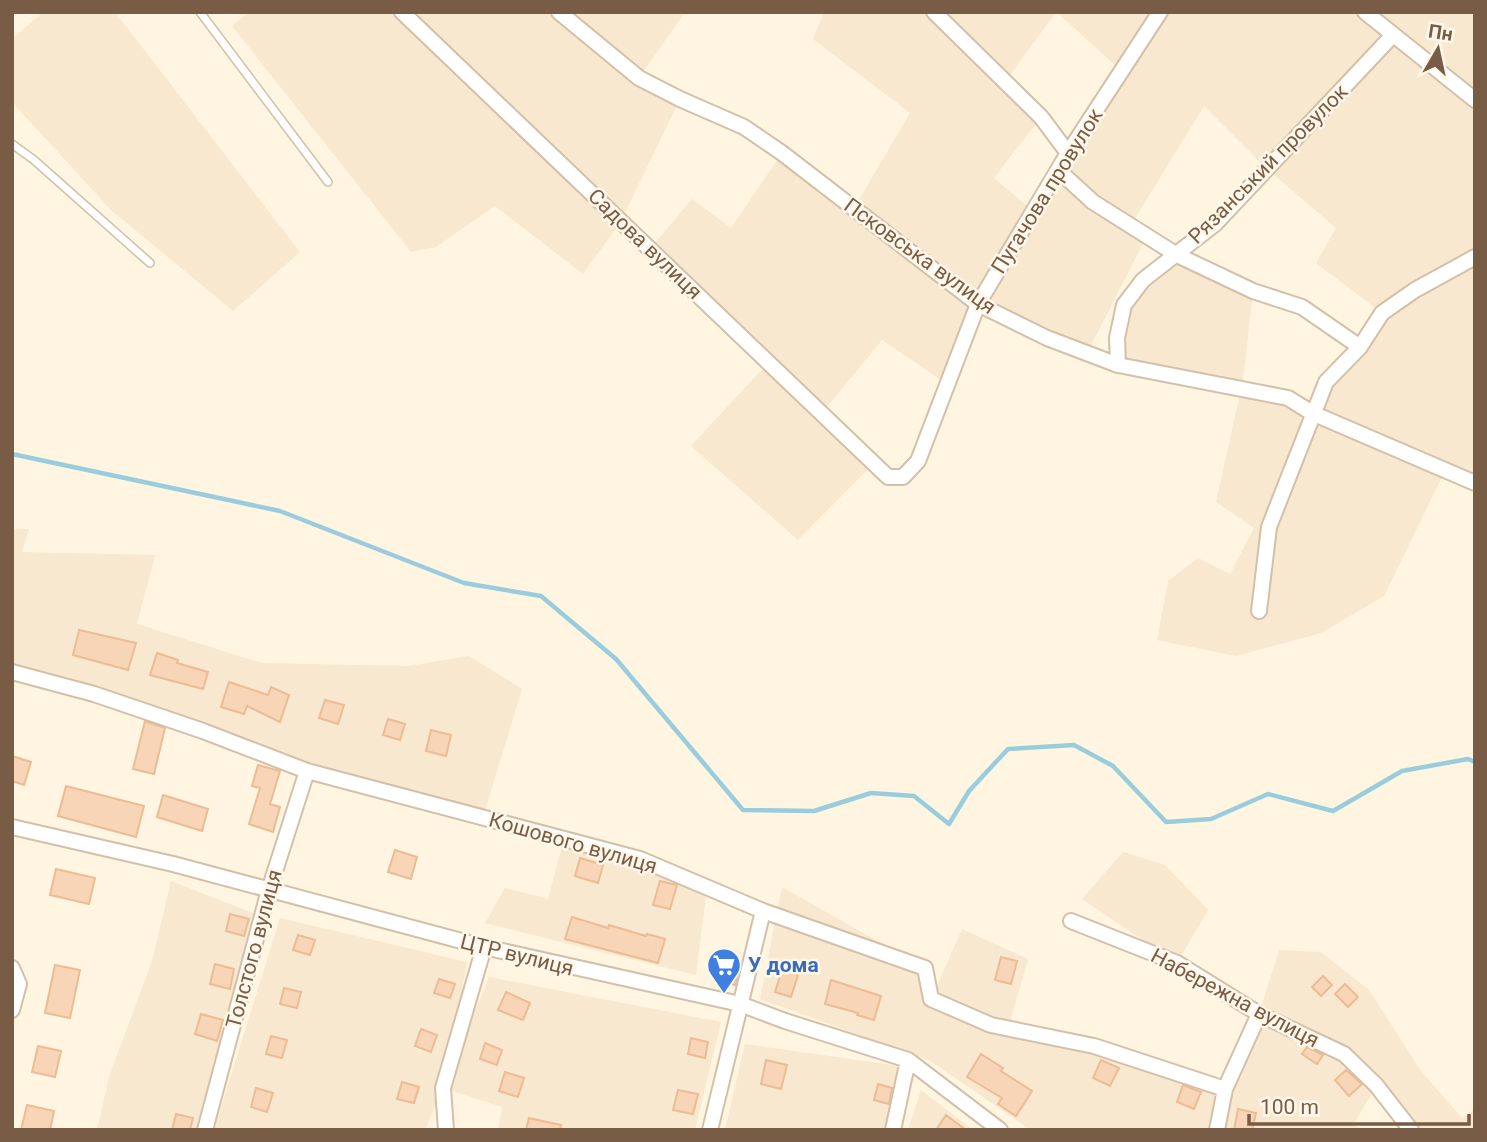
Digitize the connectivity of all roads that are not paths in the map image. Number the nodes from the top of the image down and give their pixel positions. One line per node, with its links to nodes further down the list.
1 (200, 12): 12 (lane)
2 (402, 12): 20 (street, Садова вулиця)
3 (559, 12): 16 (street, Псковська вулиця)
4 (934, 12): 10 (street)
5 (1160, 12): 10 (street, Пугачова провулок)
6 (1365, 12): 7 (street)
7 (1393, 35): 8 (street); 13 (street, Рязанський провулок)
8 (1475, 100)
9 (12, 144): 15 (lane)
10 (1068, 153): 11 (street, Пугачова провулок)
11 (1058, 170): 13 (street); 16 (street, Пугачова провулок)
12 (328, 182)
13 (1177, 255): 17 (street); 18 (street, Рязанський провулок)
14 (1475, 257): 17 (street)
15 (150, 263)
16 (978, 304): 18 (street, Псковська вулиця); 20 (street, Пугачова провулок)
17 (1360, 347): 19 (street)
18 (1118, 365): 19 (street, Псковська вулиця)
19 (1312, 413): 21 (street, Псковська вулиця); 22 (street)
20 (888, 477)
21 (1475, 483)
22 (1259, 611)
23 (12, 673): 24 (street, Кошового вулиця)
24 (307, 771): 26 (street, Толстого вулиця); 27 (street, Кошового вулиця)
25 (12, 827): 26 (street, ЦТР вулиця)
26 (269, 890): 29 (street, ЦТР вулиця); 36 (street, Толстого вулиця)
27 (762, 911): 31 (street); 35 (street, Кошового вулиця)
28 (1071, 921): 33 (street, Набережна вулиця)
29 (484, 947): 31 (street, ЦТР вулиця); 37 (street)
30 (12, 968): 32 (street)
31 (740, 1004): 34 (street, ЦТР вулиця); 38 (street)
32 (12, 1010)
33 (1259, 1014): 35 (street); 42 (street, Набережна вулиця)
34 (908, 1060): 39 (street); 40 (street, ЦТР вулиця)
35 (1225, 1089): 41 (street)
36 (205, 1130)
37 (446, 1130)
38 (710, 1130)
39 (893, 1130)
40 (1000, 1130)
41 (1217, 1130)
42 (1411, 1130)

